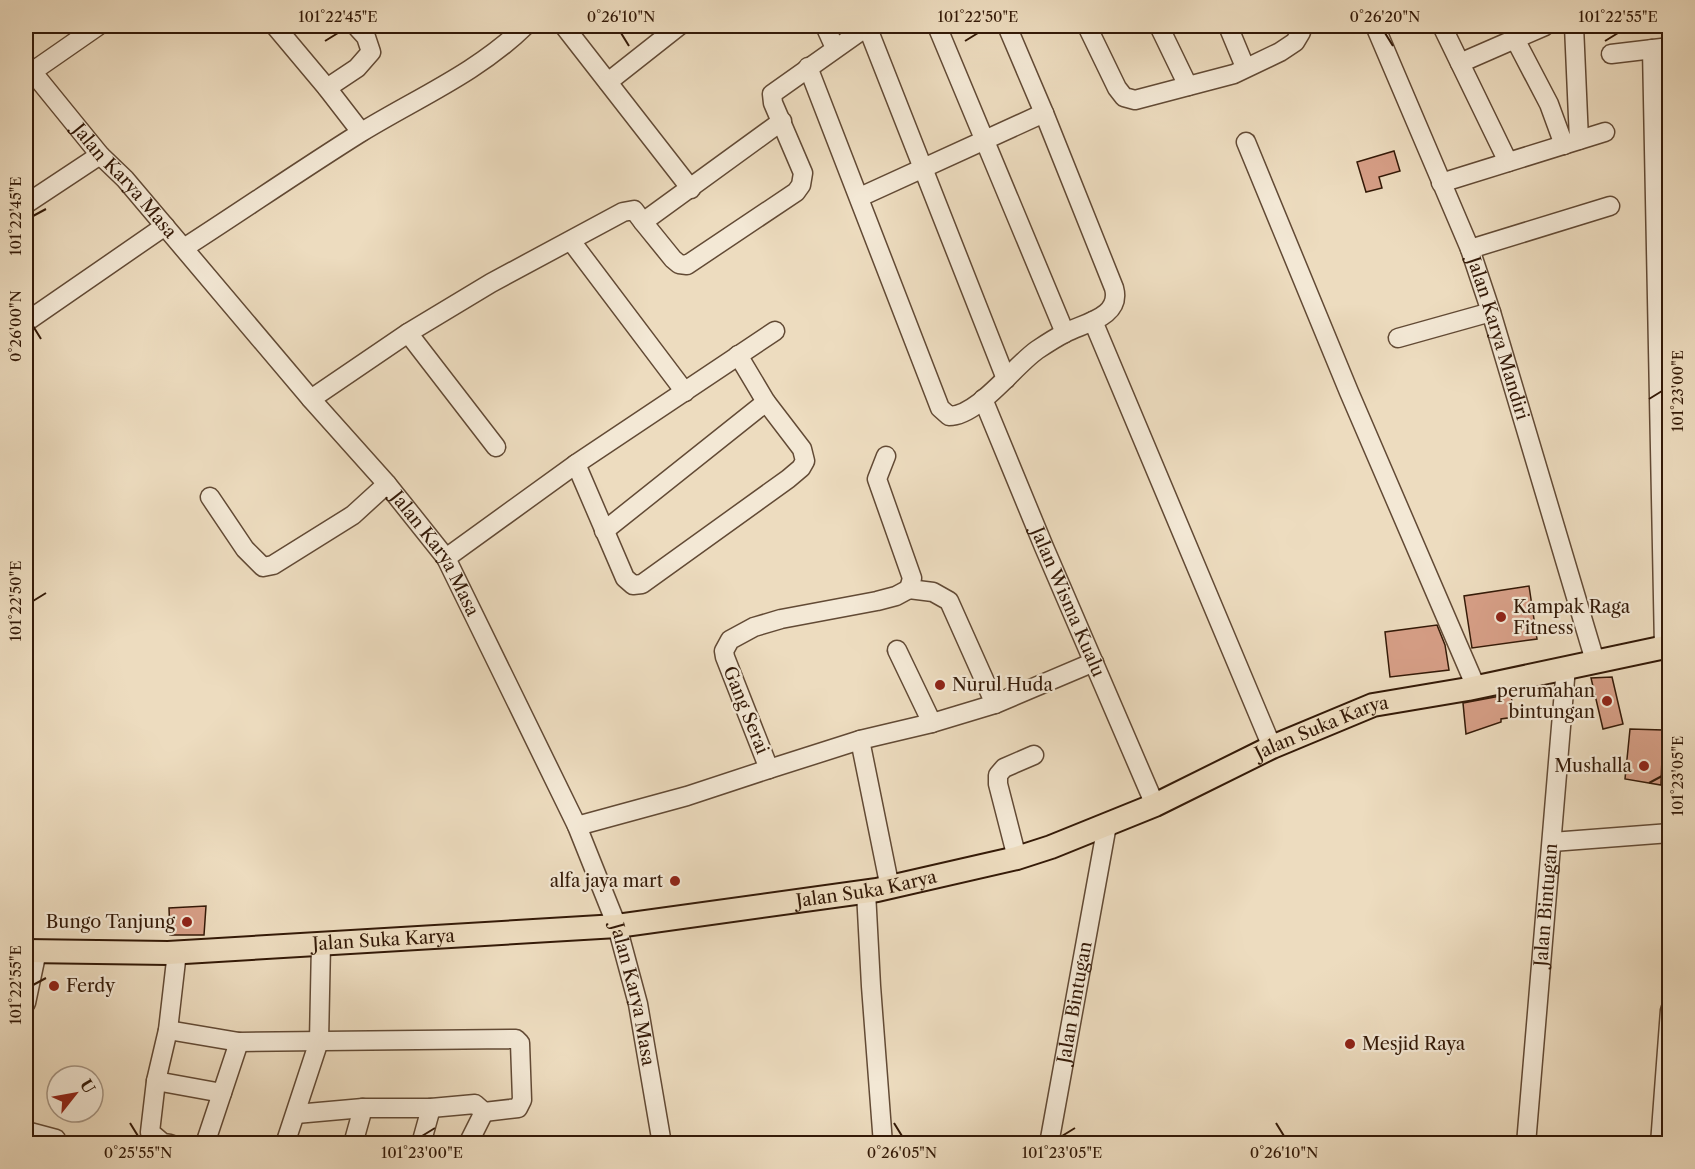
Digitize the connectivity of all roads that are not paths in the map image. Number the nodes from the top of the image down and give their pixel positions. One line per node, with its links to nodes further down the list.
1 (98, 26): 26 (street)
2 (274, 26): 29 (street)
3 (356, 26): 29 (street)
4 (525, 26): 32 (street)
5 (564, 26): 27 (street)
6 (679, 26): 27 (street)
7 (825, 26): 20 (street)
8 (867, 26): 20 (street); 39 (street)
9 (937, 26): 34 (street)
10 (1007, 26): 30 (street)
11 (1087, 26): 28 (street)
12 (1159, 26): 28 (street)
13 (1228, 26): 25 (street)
14 (1299, 26): 25 (street)
15 (1375, 26): 40 (street, Jalan Karya Mandiri)
16 (1442, 26): 23 (street)
17 (1545, 26): 19 (street)
18 (1574, 26): 36 (street)
19 (1515, 39): 23 (street); 36 (street)
20 (835, 48): 24 (street)
21 (1660, 48): 22 (street); 45 (street)
22 (1611, 54)
23 (1460, 63): 38 (street)
24 (808, 67): 31 (street); 42 (street)
25 (1245, 67): 28 (street)
26 (28, 71): 37 (street, Jalan Karya Masa)
27 (608, 82): 41 (street)
28 (1188, 86)
29 (327, 88): 32 (street)
30 (1044, 113): 34 (street); 52 (street)
31 (782, 121): 41 (street); 46 (street)
32 (361, 132): 49 (street)
33 (1605, 132): 36 (street)
34 (985, 141): 39 (street); 56 (street)
35 (1246, 142): 78 (street)
36 (1572, 142): 38 (street)
37 (100, 155): 43 (street); 47 (street, Jalan Karya Masa)
38 (1508, 162): 40 (street)
39 (924, 168): 42 (street); 60 (street)
40 (1442, 183): 50 (street, Jalan Karya Mandiri)
41 (691, 189): 46 (street)
42 (860, 197): 63 (street)
43 (26, 204)
44 (1611, 206): 50 (street)
45 (1662, 214): 59 (street)
46 (643, 222): 48 (street)
47 (165, 226): 49 (street, Jalan Karya Masa); 53 (street)
48 (571, 241): 55 (street); 61 (street)
49 (184, 248): 62 (street, Jalan Karya Masa)
50 (1470, 249): 51 (street, Jalan Karya Mandiri)
51 (1491, 312): 57 (street); 75 (street, Jalan Karya Mandiri)
52 (1093, 321): 56 (street); 82 (street)
53 (26, 322)
54 (775, 331): 58 (street)
55 (408, 333): 62 (street); 65 (street)
56 (1065, 333): 60 (street)
57 (1398, 338)
58 (738, 355): 61 (street); 64 (street)
59 (1664, 378): 73 (street)
60 (1006, 379): 63 (street)
61 (685, 392): 67 (street)
62 (311, 399): 68 (street, Jalan Karya Masa)
63 (983, 399): 76 (street, Jalan Wisma Kualu)
64 (766, 402): 70 (street); 70 (street)
65 (496, 447)
66 (886, 456): 72 (street)
67 (576, 464): 70 (street); 71 (street)
68 (387, 484): 69 (street); 71 (street, Jalan Karya Masa)
69 (210, 497)
70 (604, 531)
71 (446, 558): 87 (street, Jalan Karya Masa)
72 (909, 589): 79 (street); 84 (street, Gang Serai)
73 (1667, 647): 75 (main road, Jalan Suka Karya)
74 (897, 650): 80 (street)
75 (1595, 661): 77 (main road, Jalan Suka Karya)
76 (1094, 662): 79 (street); 85 (street, Jalan Wisma Kualu)
77 (1566, 667): 78 (main road, Jalan Suka Karya); 89 (street, Jalan Bintugan)
78 (1476, 687): 82 (main road, Jalan Suka Karya)
79 (994, 704): 80 (street)
80 (932, 723): 81 (street)
81 (860, 740): 84 (street); 91 (street)
82 (1272, 747): 85 (main road, Jalan Suka Karya)
83 (1034, 755): 90 (street)
84 (769, 769): 87 (street, Gang Serai)
85 (1155, 805): 86 (main road, Jalan Suka Karya)
86 (1107, 825): 90 (main road, Jalan Suka Karya); 120 (street, Jalan Bintugan)
87 (577, 826): 93 (street, Jalan Karya Masa)
88 (1670, 833): 89 (street)
89 (1552, 842): 121 (street, Jalan Bintugan)
90 (1017, 858): 91 (main road, Jalan Suka Karya)
91 (890, 888): 92 (main road, Jalan Suka Karya)
92 (866, 892): 93 (main road, Jalan Suka Karya); 119 (street)
93 (617, 926): 94 (main road, Jalan Suka Karya); 118 (street, Jalan Karya Masa)
94 (321, 944): 96 (main road, Jalan Suka Karya); 100 (street)
95 (31, 951): 96 (main road, Jalan Suka Karya); 97 (street)
96 (177, 952): 99 (street)
97 (26, 1004)
98 (1670, 1010): 102 (street)
99 (168, 1030): 101 (street); 103 (street)
100 (319, 1041): 101 (street); 107 (street); 108 (street)
101 (239, 1042): 104 (street)
102 (1667, 1076): 111 (street)
103 (156, 1080): 104 (street); 112 (street)
104 (222, 1093): 113 (street)
105 (363, 1108): 106 (street); 108 (street); 115 (street)
106 (431, 1108): 107 (street); 116 (street)
107 (484, 1112): 117 (street)
108 (296, 1114): 114 (street)
109 (26, 1131): 110 (street)
110 (56, 1139)
111 (1663, 1142)
112 (170, 1143)
113 (205, 1143)
114 (285, 1143)
115 (353, 1143)
116 (421, 1143)
117 (468, 1143)
118 (662, 1143)
119 (883, 1143)
120 (1050, 1143)
121 (1527, 1143)

